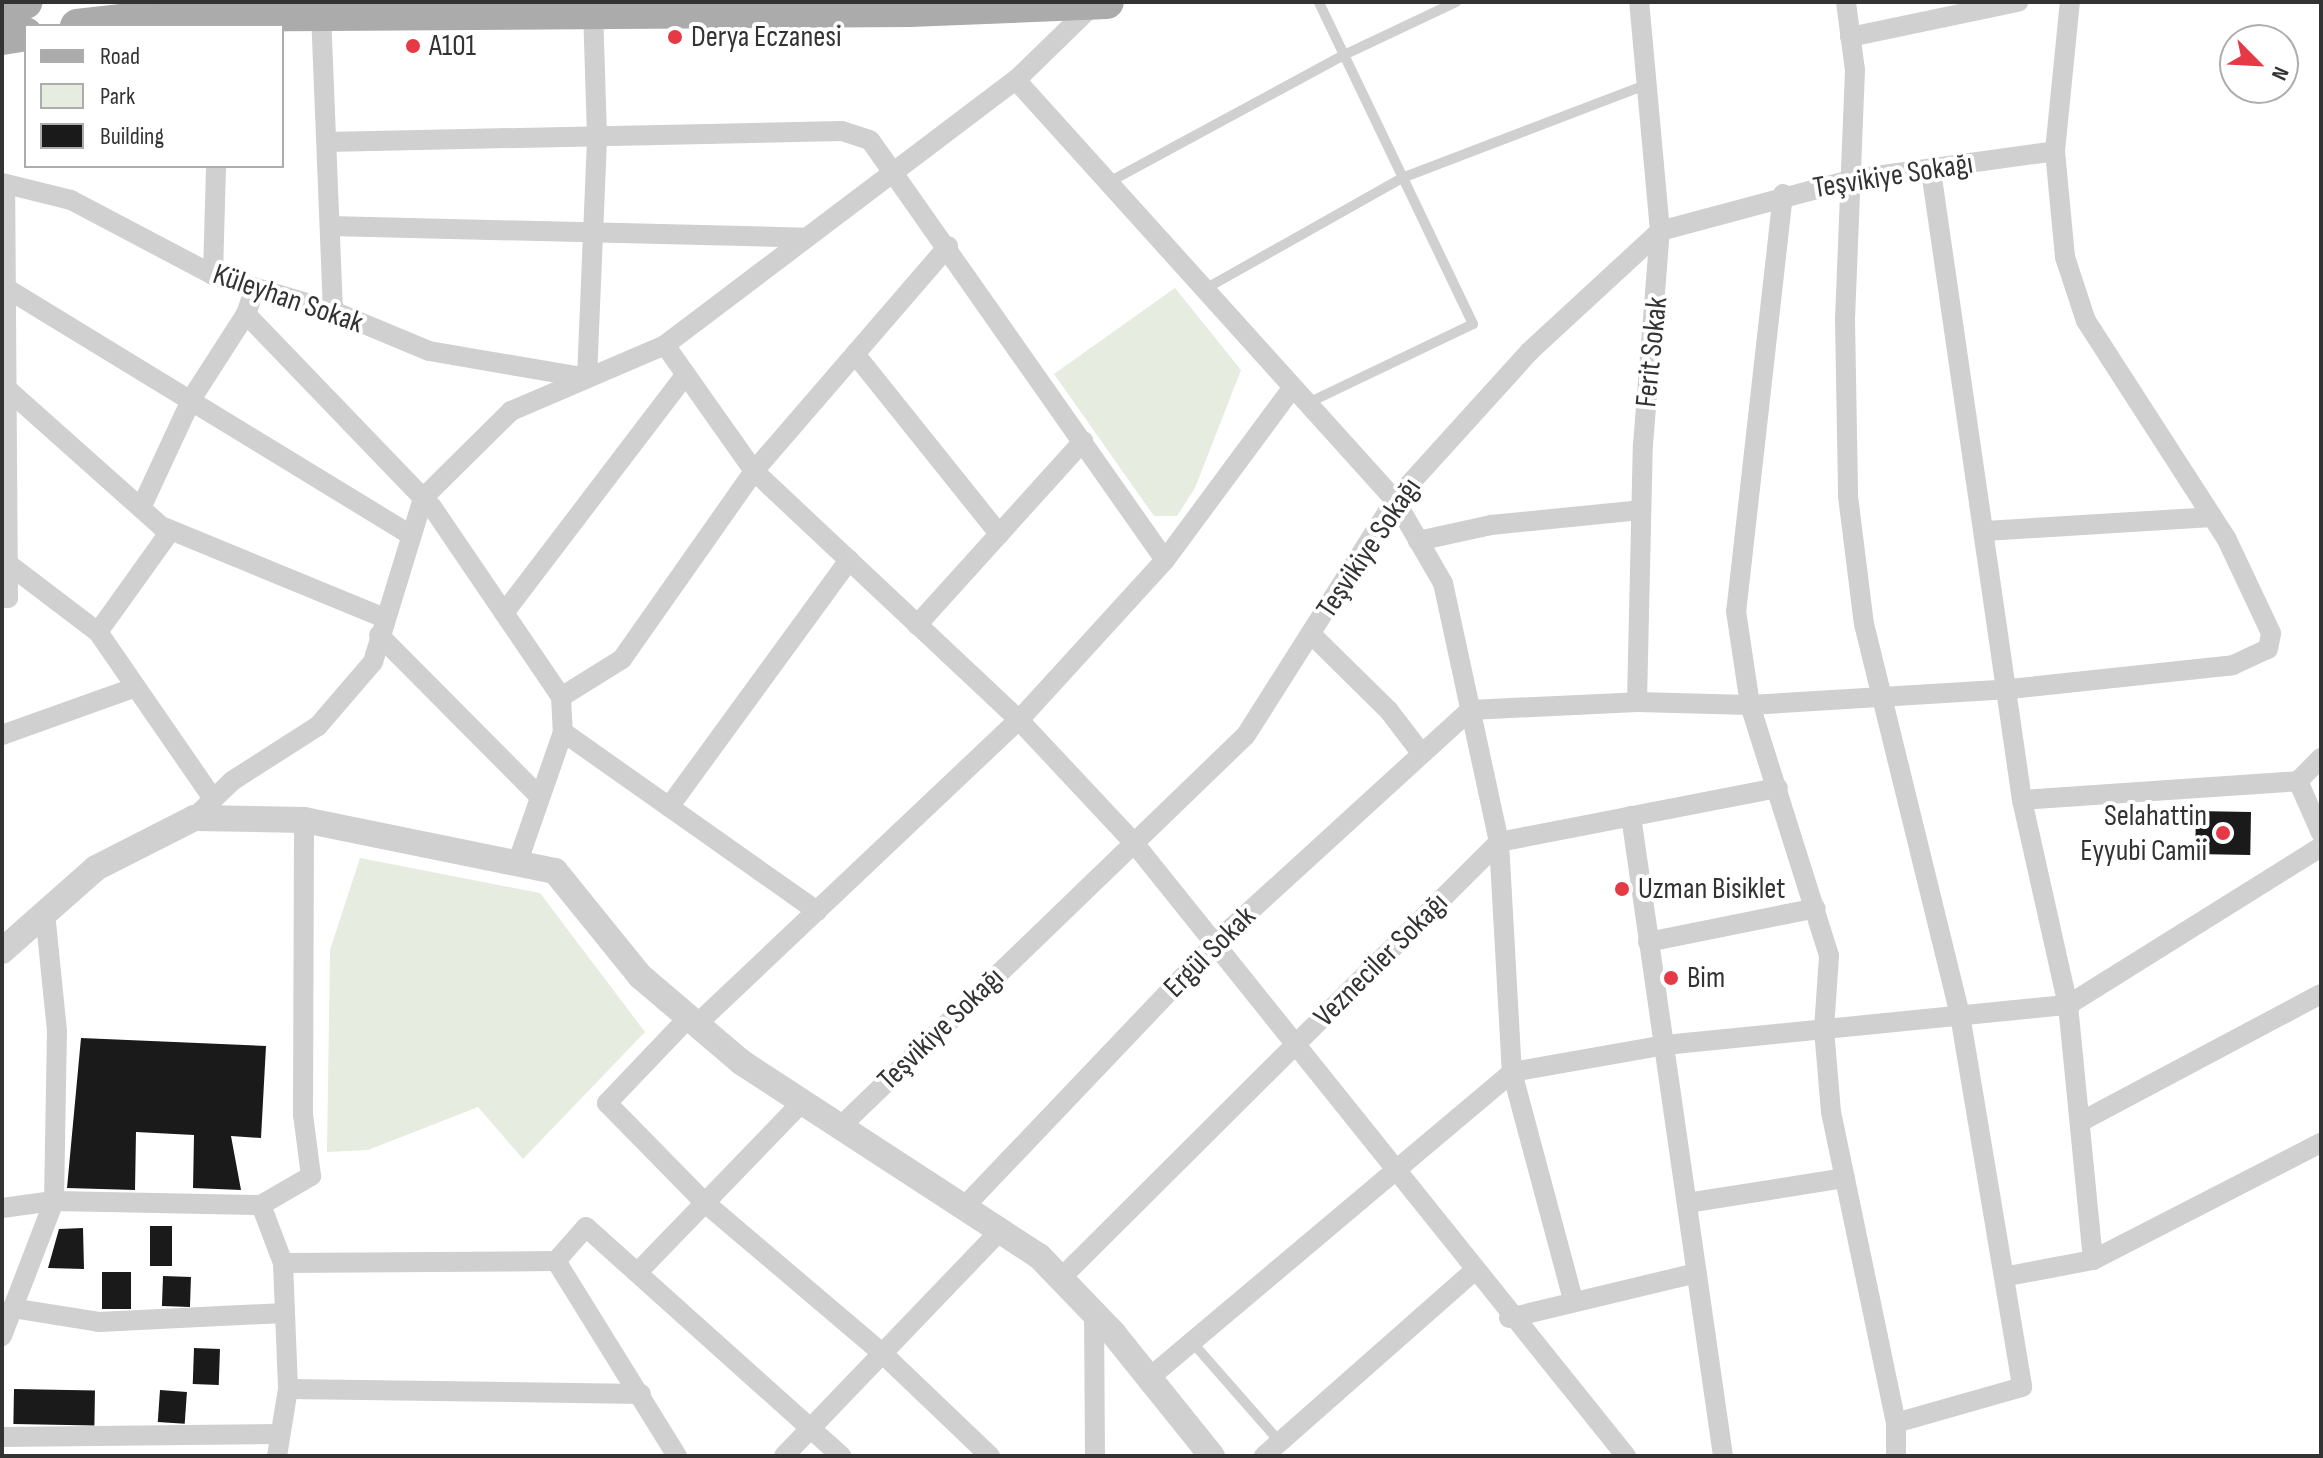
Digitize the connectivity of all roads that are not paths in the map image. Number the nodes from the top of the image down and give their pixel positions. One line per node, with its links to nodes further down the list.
1 (25, 2): 10 (main road)
2 (1319, 2): 18 (lane)
3 (1456, 2): 18 (lane)
4 (1639, 2): 20 (street, Ferit Sokak)
5 (1846, 2): 16 (street)
6 (2018, 2): 9 (street)
7 (2070, 2): 23 (street)
8 (1099, 4): 11 (main road); 19 (street)
9 (1974, 6): 16 (street)
10 (2, 7)
11 (593, 10): 12 (main road); 21 (street)
12 (321, 13): 13 (main road); 22 (street)
13 (221, 20): 14 (main road)
14 (125, 24)
15 (24, 34): 17 (main road)
16 (1850, 37): 28 (street)
17 (2, 38)
18 (1344, 55): 27 (lane); 29 (lane)
19 (1016, 80): 26 (street); 29 (street)
20 (1648, 84): 27 (lane); 33 (street, Ferit Sokak)
21 (597, 136): 22 (street); 26 (street); 34 (street)
22 (327, 142): 32 (street)
23 (2055, 151): 25 (street, Teşvikiye Sokağı); 57 (street)
24 (216, 168): 37 (street)
25 (1931, 171): 28 (street, Teşvikiye Sokağı); 59 (street)
26 (893, 172): 35 (street); 36 (street)
27 (1402, 178): 40 (lane); 50 (lane)
28 (1854, 179): 31 (street, Teşvikiye Sokağı); 74 (street)
29 (1109, 182): 40 (street)
30 (4, 183): 37 (street, Küleyhan Sokak); 38 (street)
31 (1783, 194): 33 (street, Teşvikiye Sokağı); 77 (street)
32 (330, 226): 34 (street); 41 (street)
33 (1660, 231): 54 (street, Teşvikiye Sokağı); 56 (street, Ferit Sokak)
34 (591, 233): 35 (street); 46 (street)
35 (806, 238): 43 (street)
36 (948, 246): 44 (street); 51 (street)
37 (213, 275): 39 (street, Küleyhan Sokak)
38 (6, 288): 48 (street); 49 (street)
39 (255, 288): 41 (street, Küleyhan Sokak); 42 (street)
40 (1205, 289): 47 (street)
41 (333, 311): 46 (street, Küleyhan Sokak)
42 (246, 314): 49 (street); 53 (street)
43 (665, 345): 45 (street); 46 (street)
44 (855, 354): 52 (street); 60 (street)
45 (686, 374): 52 (street); 67 (street)
46 (587, 378): 53 (street)
47 (1293, 387): 50 (street); 64 (street)
48 (6, 388): 55 (street); 65 (street)
49 (190, 402): 55 (street); 61 (street)
50 (1308, 403): 54 (street)
51 (1083, 441): 60 (street); 64 (street)
52 (754, 471): 63 (street); 75 (street)
53 (423, 498): 61 (street); 67 (street)
54 (1395, 500): 62 (street); 71 (street, Teşvikiye Sokağı)
55 (141, 508): 58 (street)
56 (1640, 510): 62 (street); 76 (street, Ferit Sokak)
57 (2212, 517): 59 (street); 73 (street)
58 (171, 530): 69 (street); 70 (street)
59 (1985, 531): 73 (street)
60 (999, 534): 68 (street)
61 (410, 535): 69 (street)
62 (1418, 541): 78 (street)
63 (849, 560): 68 (street); 89 (street)
64 (1165, 560): 79 (street)
65 (7, 563): 66 (street); 70 (street)
66 (2, 598)
67 (504, 613): 75 (street)
68 (917, 625): 79 (street)
69 (382, 627): 86 (street); 87 (street)
70 (98, 632): 72 (street)
71 (1311, 634): 82 (street); 95 (street, Teşvikiye Sokağı)
72 (136, 687): 81 (street); 87 (street)
73 (2010, 689): 74 (street); 88 (street)
74 (1885, 695): 77 (street); 106 (street)
75 (561, 697): 80 (street)
76 (1637, 702): 77 (street); 78 (street)
77 (1750, 705): 85 (street)
78 (1470, 710): 82 (street, Ergül Sokak); 94 (street)
79 (1019, 720): 95 (street); 99 (street)
80 (563, 732): 86 (street); 89 (street)
81 (2, 735)
82 (1422, 754): 102 (street, Ergül Sokak)
83 (2321, 758): 84 (street)
84 (2298, 781): 88 (street); 93 (street)
85 (1778, 788): 90 (street); 98 (street)
86 (540, 797): 97 (street)
87 (213, 799): 91 (street)
88 (2022, 800): 105 (street)
89 (669, 807): 99 (street)
90 (1631, 816): 94 (street); 103 (street)
91 (194, 818): 92 (street); 100 (street)
92 (304, 820): 97 (street); 121 (street)
93 (2321, 833)
94 (1499, 842): 109 (street, Vezneciler Sokağı); 111 (street)
95 (1134, 843): 102 (street); 114 (street, Teşvikiye Sokağı)
96 (2321, 847): 105 (street)
97 (518, 861): 107 (street)
98 (1816, 908): 103 (street); 108 (street)
99 (817, 911): 107 (street)
100 (45, 913): 101 (street); 118 (street)
101 (5, 942)
102 (1216, 942): 109 (street); 122 (street, Ergül Sokak)
103 (1648, 942): 110 (street)
104 (2321, 994): 113 (street)
105 (2068, 1005): 106 (street); 113 (street)
106 (1960, 1015): 108 (street); 132 (street)
107 (693, 1021): 112 (street); 119 (street)
108 (1824, 1029): 110 (street); 117 (street)
109 (1298, 1042): 116 (street); 134 (street, Vezneciler Sokağı)
110 (1665, 1045): 111 (street); 120 (street)
111 (1512, 1072): 116 (street); 135 (street)
112 (802, 1102): 114 (street); 119 (street)
113 (2084, 1120): 125 (street)
114 (840, 1127): 122 (street)
115 (2321, 1143): 125 (street)
116 (1394, 1172): 129 (street); 141 (street)
117 (1845, 1178): 120 (street); 146 (street)
118 (54, 1201): 121 (street); 123 (street); 130 (street)
119 (704, 1202): 128 (street); 142 (street)
120 (1687, 1203): 131 (street)
121 (261, 1205): 127 (street)
122 (964, 1207): 124 (street)
123 (2, 1208)
124 (1000, 1231): 134 (street); 142 (street)
125 (2093, 1260): 132 (street)
126 (556, 1261): 127 (street); 128 (street); 145 (street)
127 (283, 1263): 137 (street)
128 (638, 1272): 147 (street)
129 (1473, 1272): 139 (street); 150 (street)
130 (24, 1273): 133 (street); 136 (street)
131 (1697, 1273): 135 (street); 160 (street)
132 (2008, 1276): 146 (street)
133 (2, 1277)
134 (1061, 1278): 138 (street)
135 (1573, 1299): 139 (street)
136 (12, 1308): 137 (street); 140 (street)
137 (285, 1313): 144 (street)
138 (1094, 1313): 143 (street); 156 (street)
139 (1509, 1318): 159 (street)
140 (2, 1336)
141 (1192, 1342): 143 (street); 150 (lane)
142 (881, 1352): 147 (street); 155 (street)
143 (1149, 1378): 157 (street)
144 (288, 1389): 145 (street); 148 (street)
145 (641, 1394): 152 (street)
146 (1896, 1423): 161 (street)
147 (810, 1425): 153 (street); 154 (street)
148 (280, 1434): 149 (street); 151 (street)
149 (2, 1437)
150 (1280, 1442): 158 (street)
151 (277, 1456)
152 (677, 1456)
153 (784, 1456)
154 (841, 1456)
155 (990, 1456)
156 (1095, 1456)
157 (1212, 1456)
158 (1264, 1456)
159 (1626, 1456)
160 (1723, 1456)
161 (1896, 1456)

